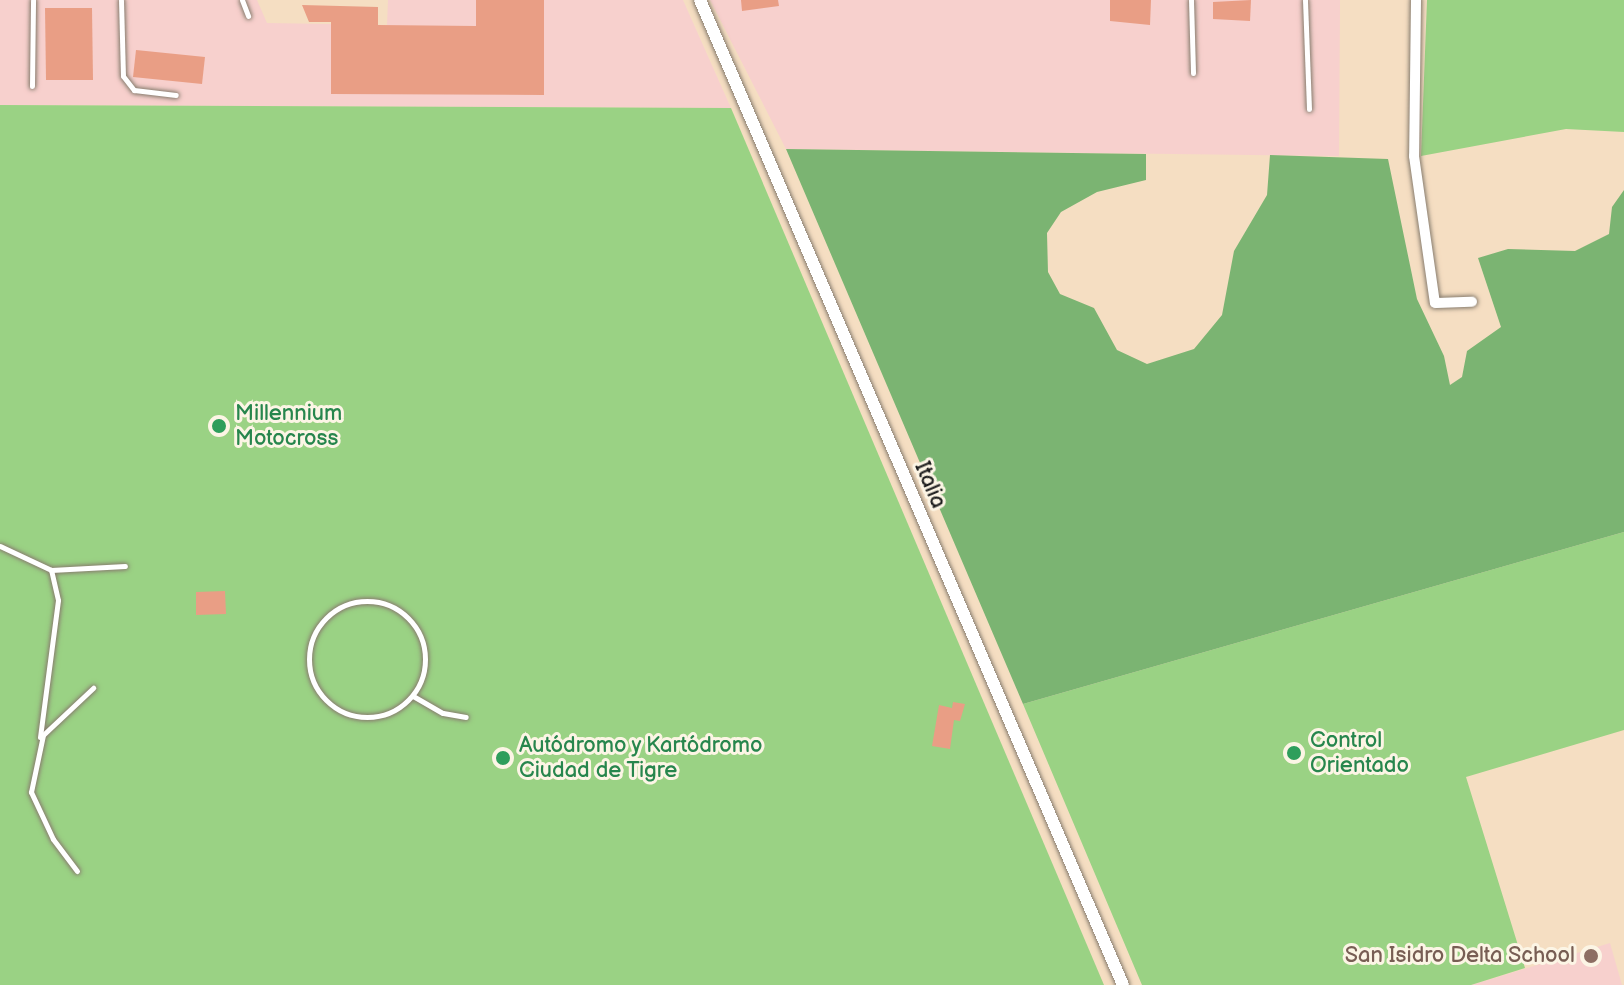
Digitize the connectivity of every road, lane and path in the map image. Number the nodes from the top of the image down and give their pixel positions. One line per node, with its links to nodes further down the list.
1 (33, 0): 10 (lane)
2 (121, 0): 11 (lane)
3 (242, 0): 8 (lane)
4 (700, 0): 22 (street, Italia)
5 (1191, 0): 9 (lane)
6 (1305, 0): 12 (lane)
7 (1416, 0): 13 (street)
8 (248, 16)
9 (1193, 73)
10 (32, 86)
11 (176, 95)
12 (1309, 109)
13 (1472, 302)
14 (0, 546): 16 (lane)
15 (125, 566): 16 (lane)
16 (51, 570): 20 (lane)
17 (93, 688): 20 (lane)
18 (413, 696): 18 (lane); 19 (lane)
19 (466, 717)
20 (40, 742): 21 (lane)
21 (77, 871)
22 (1123, 985)

